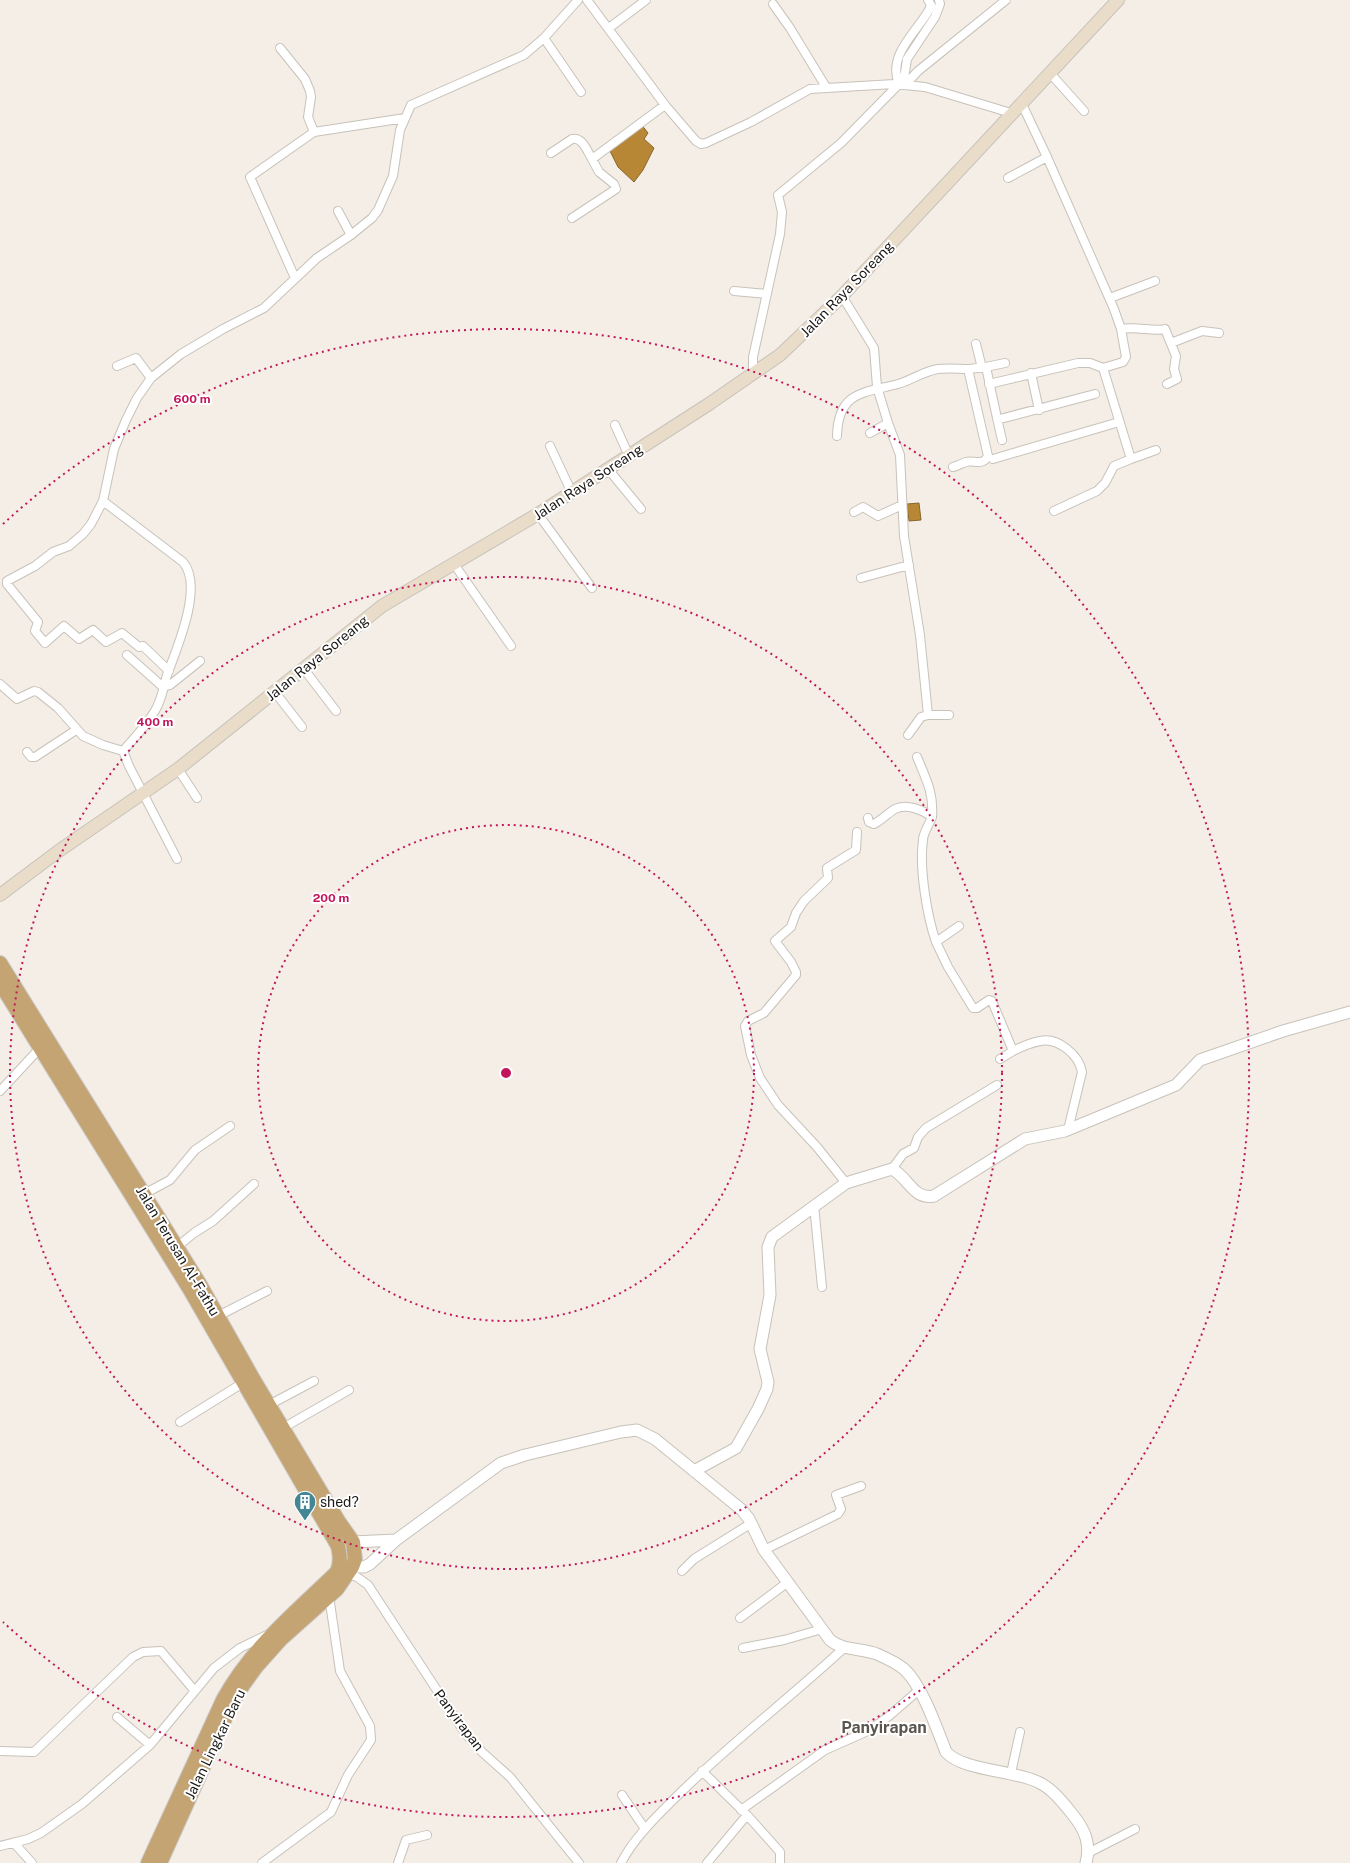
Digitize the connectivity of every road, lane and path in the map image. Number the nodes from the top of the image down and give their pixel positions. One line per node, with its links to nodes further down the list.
1 (578, 0): 10 (street)
2 (587, 0): 9 (street)
3 (646, 0): 9 (street)
4 (928, 0): 13 (street)
5 (939, 0): 13 (street)
6 (1006, 0): 13 (street)
7 (1118, 0): 12 (main road, Jalan Raya Soreang)
8 (773, 4): 14 (street)
9 (608, 28): 17 (street)
10 (544, 38): 15 (street); 20 (street)
11 (280, 48): 21 (street)
12 (1049, 72): 16 (main road, Jalan Raya Soreang); 18 (street)
13 (902, 84): 14 (street); 19 (street); 32 (street)
14 (826, 87): 17 (street)
15 (581, 92)
16 (1020, 102): 19 (main road, Jalan Raya Soreang); 23 (street)
17 (665, 105): 24 (street)
18 (1084, 111)
19 (1011, 113): 33 (main road, Jalan Raya Soreang)
20 (405, 118): 21 (street); 28 (street)
21 (314, 132): 29 (street)
22 (551, 153): 24 (street)
23 (1047, 157): 25 (street); 34 (street)
24 (592, 159): 27 (street)
25 (1008, 178)
26 (338, 211): 28 (street)
27 (572, 218)
28 (351, 235): 29 (street)
29 (295, 278): 46 (street)
30 (1155, 281): 34 (street)
31 (734, 290): 32 (street)
32 (767, 294): 45 (street)
33 (842, 296): 45 (main road, Jalan Raya Soreang); 49 (street)
34 (1110, 298): 35 (street)
35 (1121, 329): 37 (street); 42 (street)
36 (1219, 333): 37 (street)
37 (1171, 343): 48 (street)
38 (976, 344): 41 (street)
39 (1005, 363): 41 (street)
40 (117, 366): 46 (street)
41 (984, 368): 43 (street); 47 (street)
42 (1103, 368): 44 (street); 53 (street)
43 (968, 369): 49 (street); 64 (street)
44 (1031, 373): 47 (street); 51 (street)
45 (753, 374): 61 (main road, Jalan Raya Soreang)
46 (151, 378): 67 (street)
47 (989, 384): 52 (street)
48 (1167, 384)
49 (877, 387): 54 (street); 57 (street)
50 (1095, 394): 51 (street)
51 (1039, 410): 52 (street)
52 (997, 418): 58 (street)
53 (1119, 422): 62 (street); 63 (street)
54 (888, 423): 56 (street); 68 (street)
55 (615, 425): 61 (street)
56 (870, 433)
57 (837, 436)
58 (1002, 440)
59 (550, 446): 66 (street)
60 (1156, 450): 63 (street)
61 (629, 456): 65 (main road, Jalan Raya Soreang)
62 (993, 459)
63 (1131, 459): 70 (street)
64 (953, 467)
65 (608, 469): 66 (main road, Jalan Raya Soreang); 69 (street)
66 (572, 493): 72 (main road, Jalan Raya Soreang)
67 (103, 501): 81 (street); 81 (street)
68 (902, 505): 71 (street); 74 (street)
69 (641, 509)
70 (1054, 511)
71 (854, 512)
72 (538, 514): 73 (main road, Jalan Raya Soreang); 76 (street)
73 (454, 564): 77 (street); 80 (main road, Jalan Raya Soreang)
74 (909, 565): 75 (street); 86 (street)
75 (861, 578)
76 (592, 588)
77 (511, 646)
78 (127, 655): 83 (street)
79 (200, 661): 83 (street)
80 (303, 668): 84 (main road, Jalan Raya Soreang); 85 (street)
81 (169, 671): 83 (street)
82 (0, 684): 89 (street)
83 (164, 687): 91 (street)
84 (274, 691): 88 (street); 94 (main road, Jalan Raya Soreang)
85 (336, 711)
86 (928, 715): 87 (street); 90 (street)
87 (949, 715)
88 (302, 727)
89 (76, 730): 91 (street); 92 (street)
90 (908, 735)
91 (123, 751): 95 (street)
92 (27, 752)
93 (917, 757): 97 (street)
94 (178, 770): 95 (main road, Jalan Raya Soreang); 96 (street)
95 (144, 793): 100 (street); 101 (main road, Jalan Raya Soreang)
96 (197, 798)
97 (932, 817): 98 (street); 103 (street)
98 (868, 818)
99 (856, 832): 115 (street)
100 (177, 859)
101 (0, 896)
102 (959, 926): 103 (street)
103 (936, 942): 108 (street)
104 (0, 962): 117 (highway, Jalan Terusan Al-Fathu)
105 (0, 983): 107 (highway, Jalan Terusan Al-Fathu)
106 (1350, 1012): 113 (street)
107 (40, 1048): 111 (street); 119 (highway, Jalan Terusan Al-Fathu)
108 (1013, 1051): 109 (street); 113 (street)
109 (1000, 1059)
110 (996, 1086): 114 (street)
111 (0, 1091)
112 (230, 1126): 117 (street)
113 (1068, 1130): 114 (street)
114 (892, 1169): 115 (street)
115 (846, 1183): 118 (street)
116 (254, 1184): 120 (street)
117 (144, 1194): 119 (highway, Jalan Terusan Al-Fathu)
118 (814, 1205): 121 (street); 130 (street)
119 (164, 1238): 120 (highway, Jalan Terusan Al-Fathu); 124 (highway, Jalan Terusan Al-Fathu)
120 (177, 1247): 123 (highway, Jalan Terusan Al-Fathu)
121 (822, 1287)
122 (267, 1291): 123 (street)
123 (218, 1316): 124 (highway, Jalan Terusan Al-Fathu)
124 (248, 1380): 127 (highway, Jalan Terusan Al-Fathu); 128 (street); 135 (highway, Jalan Terusan Al-Fathu)
125 (314, 1380): 127 (street)
126 (349, 1390): 129 (street)
127 (269, 1405): 129 (highway, Jalan Terusan Al-Fathu)
128 (180, 1422)
129 (283, 1428): 134 (highway, Jalan Terusan Al-Fathu)
130 (694, 1471): 132 (street); 133 (street)
131 (861, 1486): 136 (street)
132 (750, 1524): 136 (street); 138 (street)
133 (396, 1540): 134 (street); 137 (street)
134 (353, 1542): 137 (highway)
135 (338, 1546): 143 (highway, Jalan Lingkar Baru)
136 (764, 1550): 139 (street)
137 (350, 1571): 140 (highway, Jalan Lingkar Baru); 166 (street, Panyirapan)
138 (682, 1572)
139 (788, 1582): 141 (street); 142 (street)
140 (329, 1596): 143 (highway, Jalan Lingkar Baru); 164 (street)
141 (740, 1618)
142 (822, 1629): 144 (street); 145 (street)
143 (277, 1636): 146 (street); 162 (highway, Jalan Lingkar Baru)
144 (845, 1647): 147 (street); 152 (street)
145 (743, 1648)
146 (194, 1690): 150 (street); 151 (street)
147 (919, 1690): 153 (street); 155 (street)
148 (117, 1717): 150 (street)
149 (1020, 1732): 153 (street)
150 (150, 1745): 159 (street)
151 (0, 1751)
152 (702, 1771): 155 (street); 156 (street)
153 (1011, 1773): 161 (street)
154 (622, 1795): 156 (street)
155 (744, 1813): 168 (street); 169 (street)
156 (645, 1829): 167 (street)
157 (1134, 1829): 161 (street)
158 (427, 1834): 165 (street)
159 (14, 1843): 160 (street); 163 (street)
160 (0, 1846)
161 (1087, 1858)
162 (157, 1861)
163 (32, 1863)
164 (262, 1863)
165 (398, 1863)
166 (579, 1863)
167 (621, 1863)
168 (707, 1863)
169 (780, 1863)

